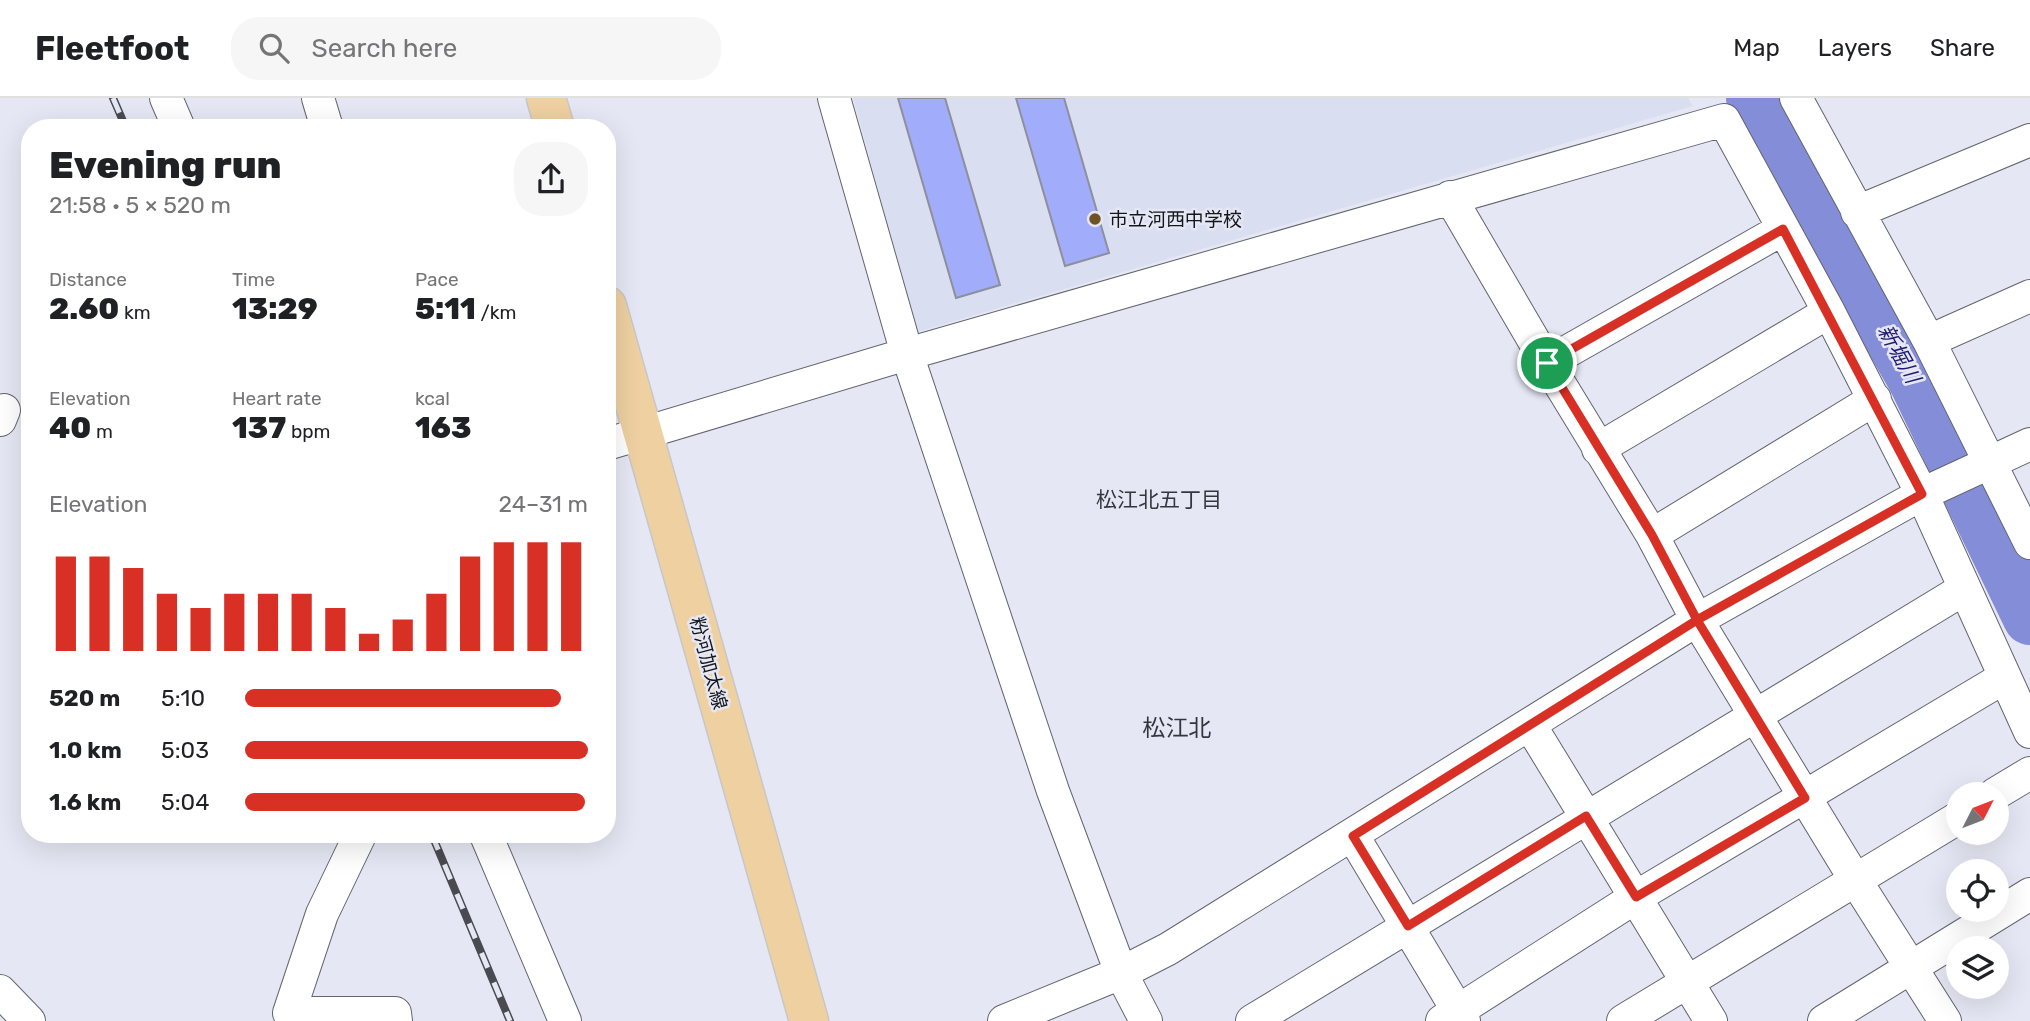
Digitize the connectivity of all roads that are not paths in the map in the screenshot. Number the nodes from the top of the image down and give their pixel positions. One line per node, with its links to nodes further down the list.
1 (166, 98): 6 (street)
2 (318, 98): 7 (street)
3 (546, 98): 8 (main road)
4 (834, 98): 17 (street)
5 (1796, 98): 11 (street)
6 (175, 119)
7 (324, 119)
8 (552, 119)
9 (2030, 140): 11 (street)
10 (1450, 197): 12 (street); 17 (street); 18 (street)
11 (1857, 212): 16 (street)
12 (1783, 229): 14 (street); 18 (street)
13 (2030, 296): 16 (street)
14 (1829, 312): 19 (street); 23 (street)
15 (616, 336): 20 (main road, 粉河加太線)
16 (1929, 341): 24 (street)
17 (906, 354): 20 (street); 47 (street)
18 (1547, 363): 23 (street)
19 (1875, 400): 25 (street); 26 (street)
20 (645, 433): 21 (street); 54 (main road, 粉河加太線)
21 (616, 441)
22 (2030, 444): 24 (street)
23 (1598, 449): 26 (street)
24 (1991, 463): 25 (street); 27 (street)
25 (1922, 494): 28 (street); 29 (street)
26 (1652, 535): 29 (street)
27 (2030, 543)
28 (1964, 589): 30 (street); 31 (street)
29 (1697, 620): 31 (street); 32 (street)
30 (2005, 677): 33 (street); 36 (street)
31 (1754, 714): 36 (street); 37 (street)
32 (1530, 725): 37 (street); 39 (street)
33 (2030, 732)
34 (2030, 773): 35 (street)
35 (2009, 786)
36 (1805, 798): 42 (street); 44 (street)
37 (1586, 816): 44 (street); 45 (street)
38 (1946, 825): 42 (street)
39 (1353, 836): 45 (street); 47 (street)
40 (356, 843): 52 (street)
41 (489, 843): 53 (street)
42 (1856, 881): 46 (street); 48 (street)
43 (2030, 894): 46 (street)
44 (1636, 897): 48 (street); 50 (street)
45 (1408, 926): 50 (street); 57 (street)
46 (1911, 968): 60 (street); 61 (street)
47 (1121, 973): 55 (street); 56 (street)
48 (1687, 981): 58 (street); 59 (street)
49 (0, 991): 51 (street)
50 (1455, 1018)
51 (29, 1021)
52 (396, 1021)
53 (565, 1021)
54 (809, 1021)
55 (1004, 1021)
56 (1146, 1021)
57 (1252, 1021)
58 (1623, 1021)
59 (1711, 1021)
60 (1824, 1021)
61 (1945, 1021)

